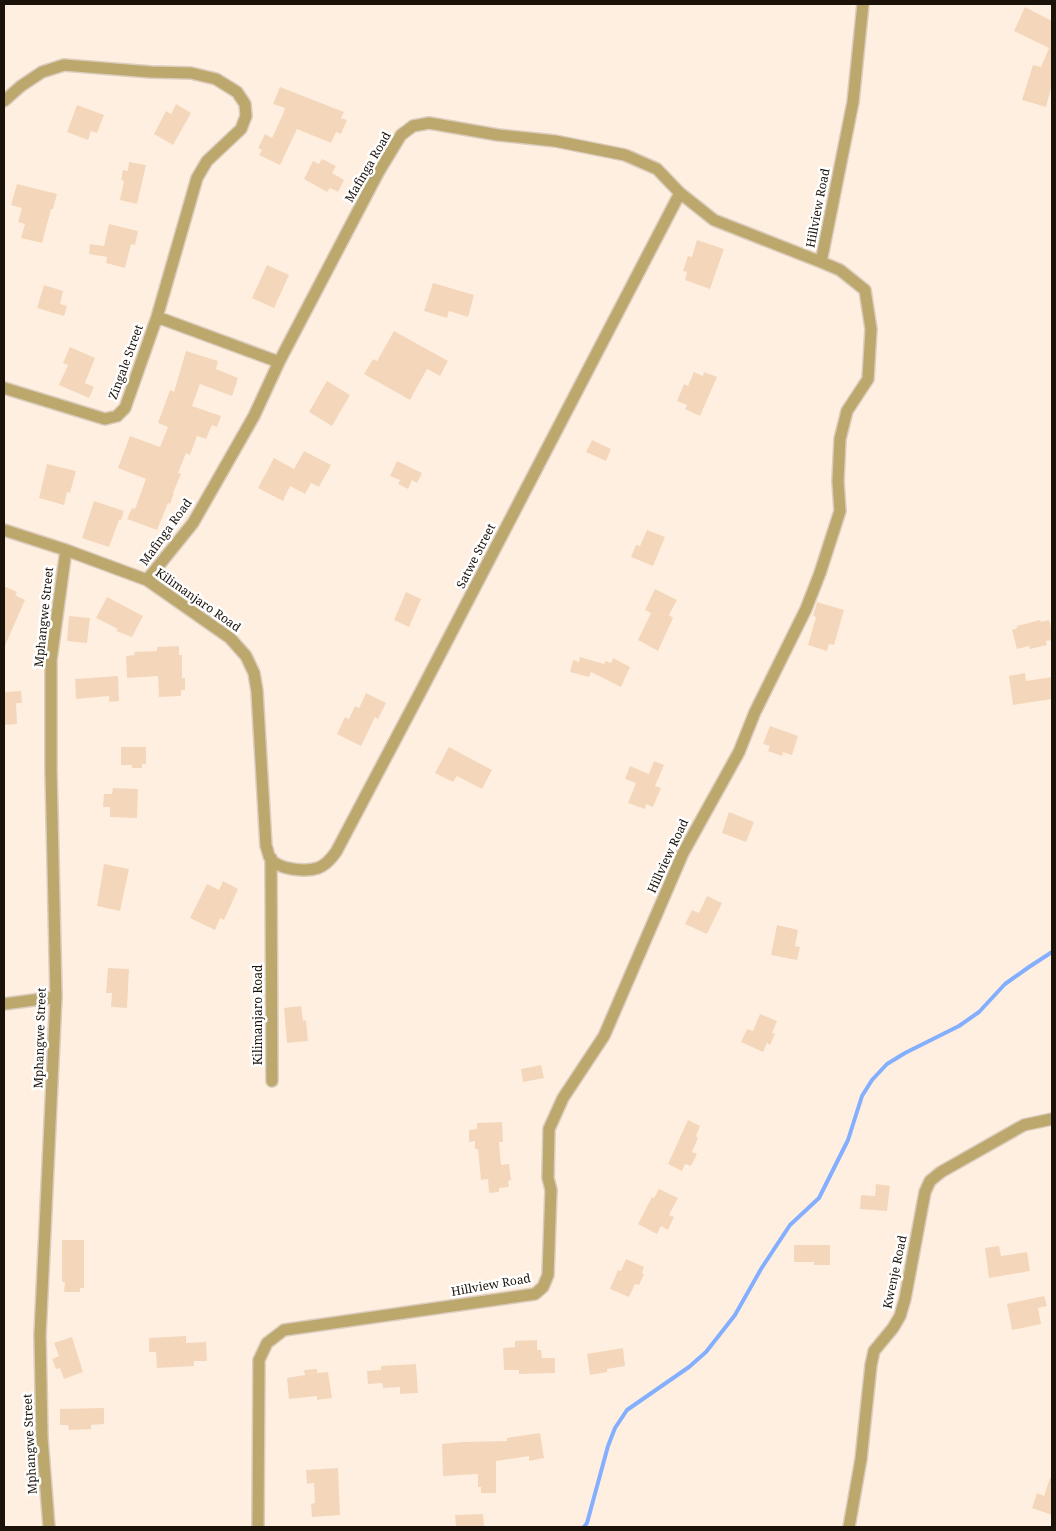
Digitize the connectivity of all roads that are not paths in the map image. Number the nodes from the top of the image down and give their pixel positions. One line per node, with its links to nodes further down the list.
1 (863, 4): 4 (street, Hillview Road)
2 (4, 101): 5 (street, Zingale Street)
3 (680, 193): 4 (street, Mafinga Road); 6 (street, Mafinga Road); 11 (street, Satwe Street)
4 (821, 262): 17 (street, Hillview Road)
5 (157, 317): 6 (street); 7 (street, Zingale Street)
6 (279, 362): 10 (street, Mafinga Road)
7 (4, 388)
8 (4, 530): 9 (street, Kilimanjaro Road)
9 (66, 550): 10 (street, Kilimanjaro Road); 12 (street, Mphangwe Street)
10 (147, 580): 11 (street, Kilimanjaro Road)
11 (270, 858): 14 (street, Kilimanjaro Road)
12 (56, 997): 13 (street); 16 (street, Mphangwe Street)
13 (4, 1004)
14 (272, 1081)
15 (1052, 1119): 18 (street, Kwenje Road)
16 (49, 1527)
17 (258, 1527)
18 (849, 1527)

